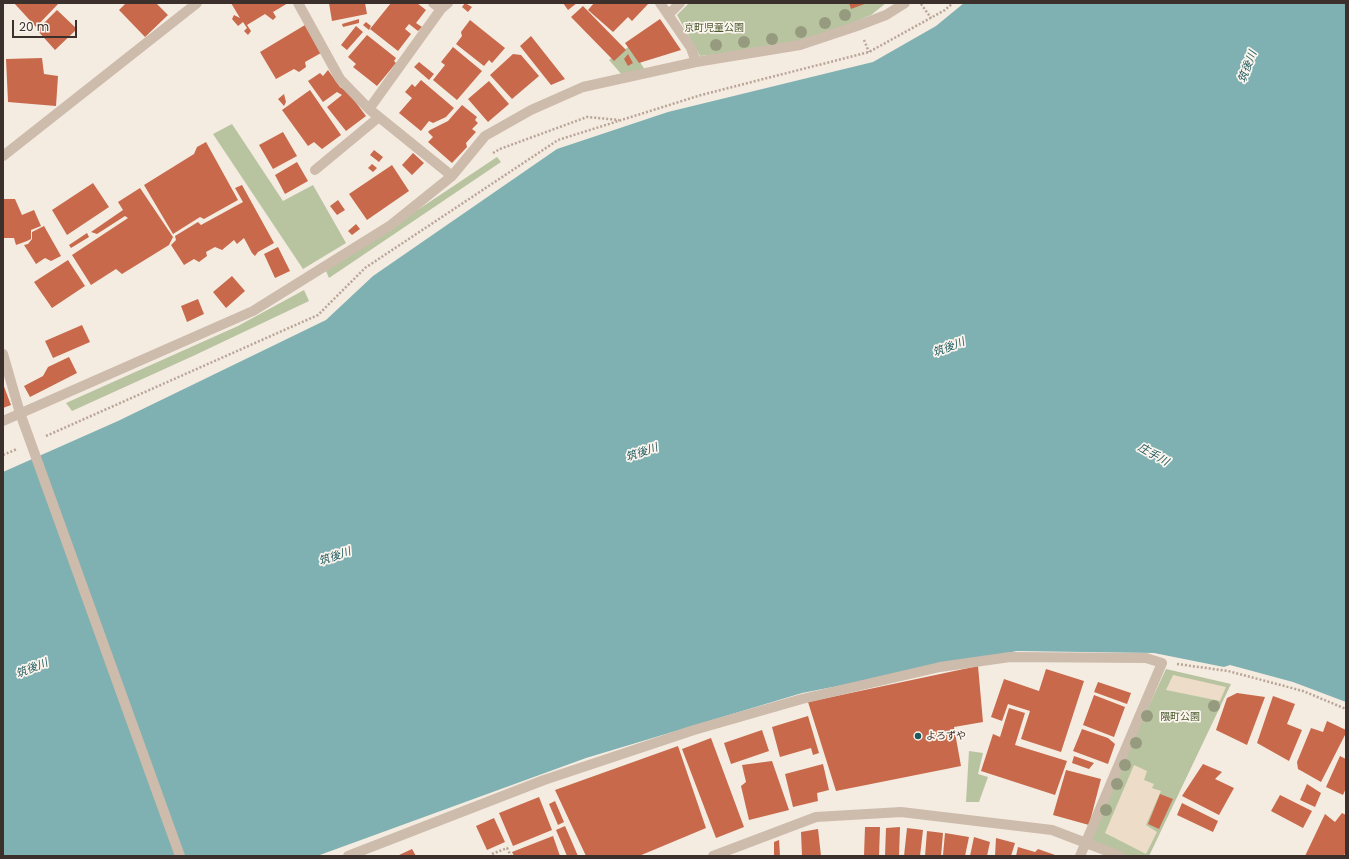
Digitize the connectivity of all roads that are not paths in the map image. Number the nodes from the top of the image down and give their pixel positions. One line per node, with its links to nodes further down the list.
1 (197, 3): 11 (street)
2 (298, 3): 9 (street)
3 (660, 3): 7 (street)
4 (680, 3): 7 (street)
5 (906, 3): 8 (street)
6 (441, 5): 9 (street)
7 (668, 15): 8 (street)
8 (696, 62): 13 (street)
9 (369, 109): 10 (street)
10 (379, 117): 12 (street); 13 (street)
11 (3, 156)
12 (315, 170)
13 (452, 176): 15 (street)
14 (3, 354): 15 (street)
15 (20, 413): 16 (street); 18 (street, bridge)
16 (3, 421)
17 (1086, 842): 19 (street); 20 (street); 21 (street); 22 (street)
18 (180, 856)
19 (348, 856)
20 (713, 856)
21 (1080, 856)
22 (1120, 856)

